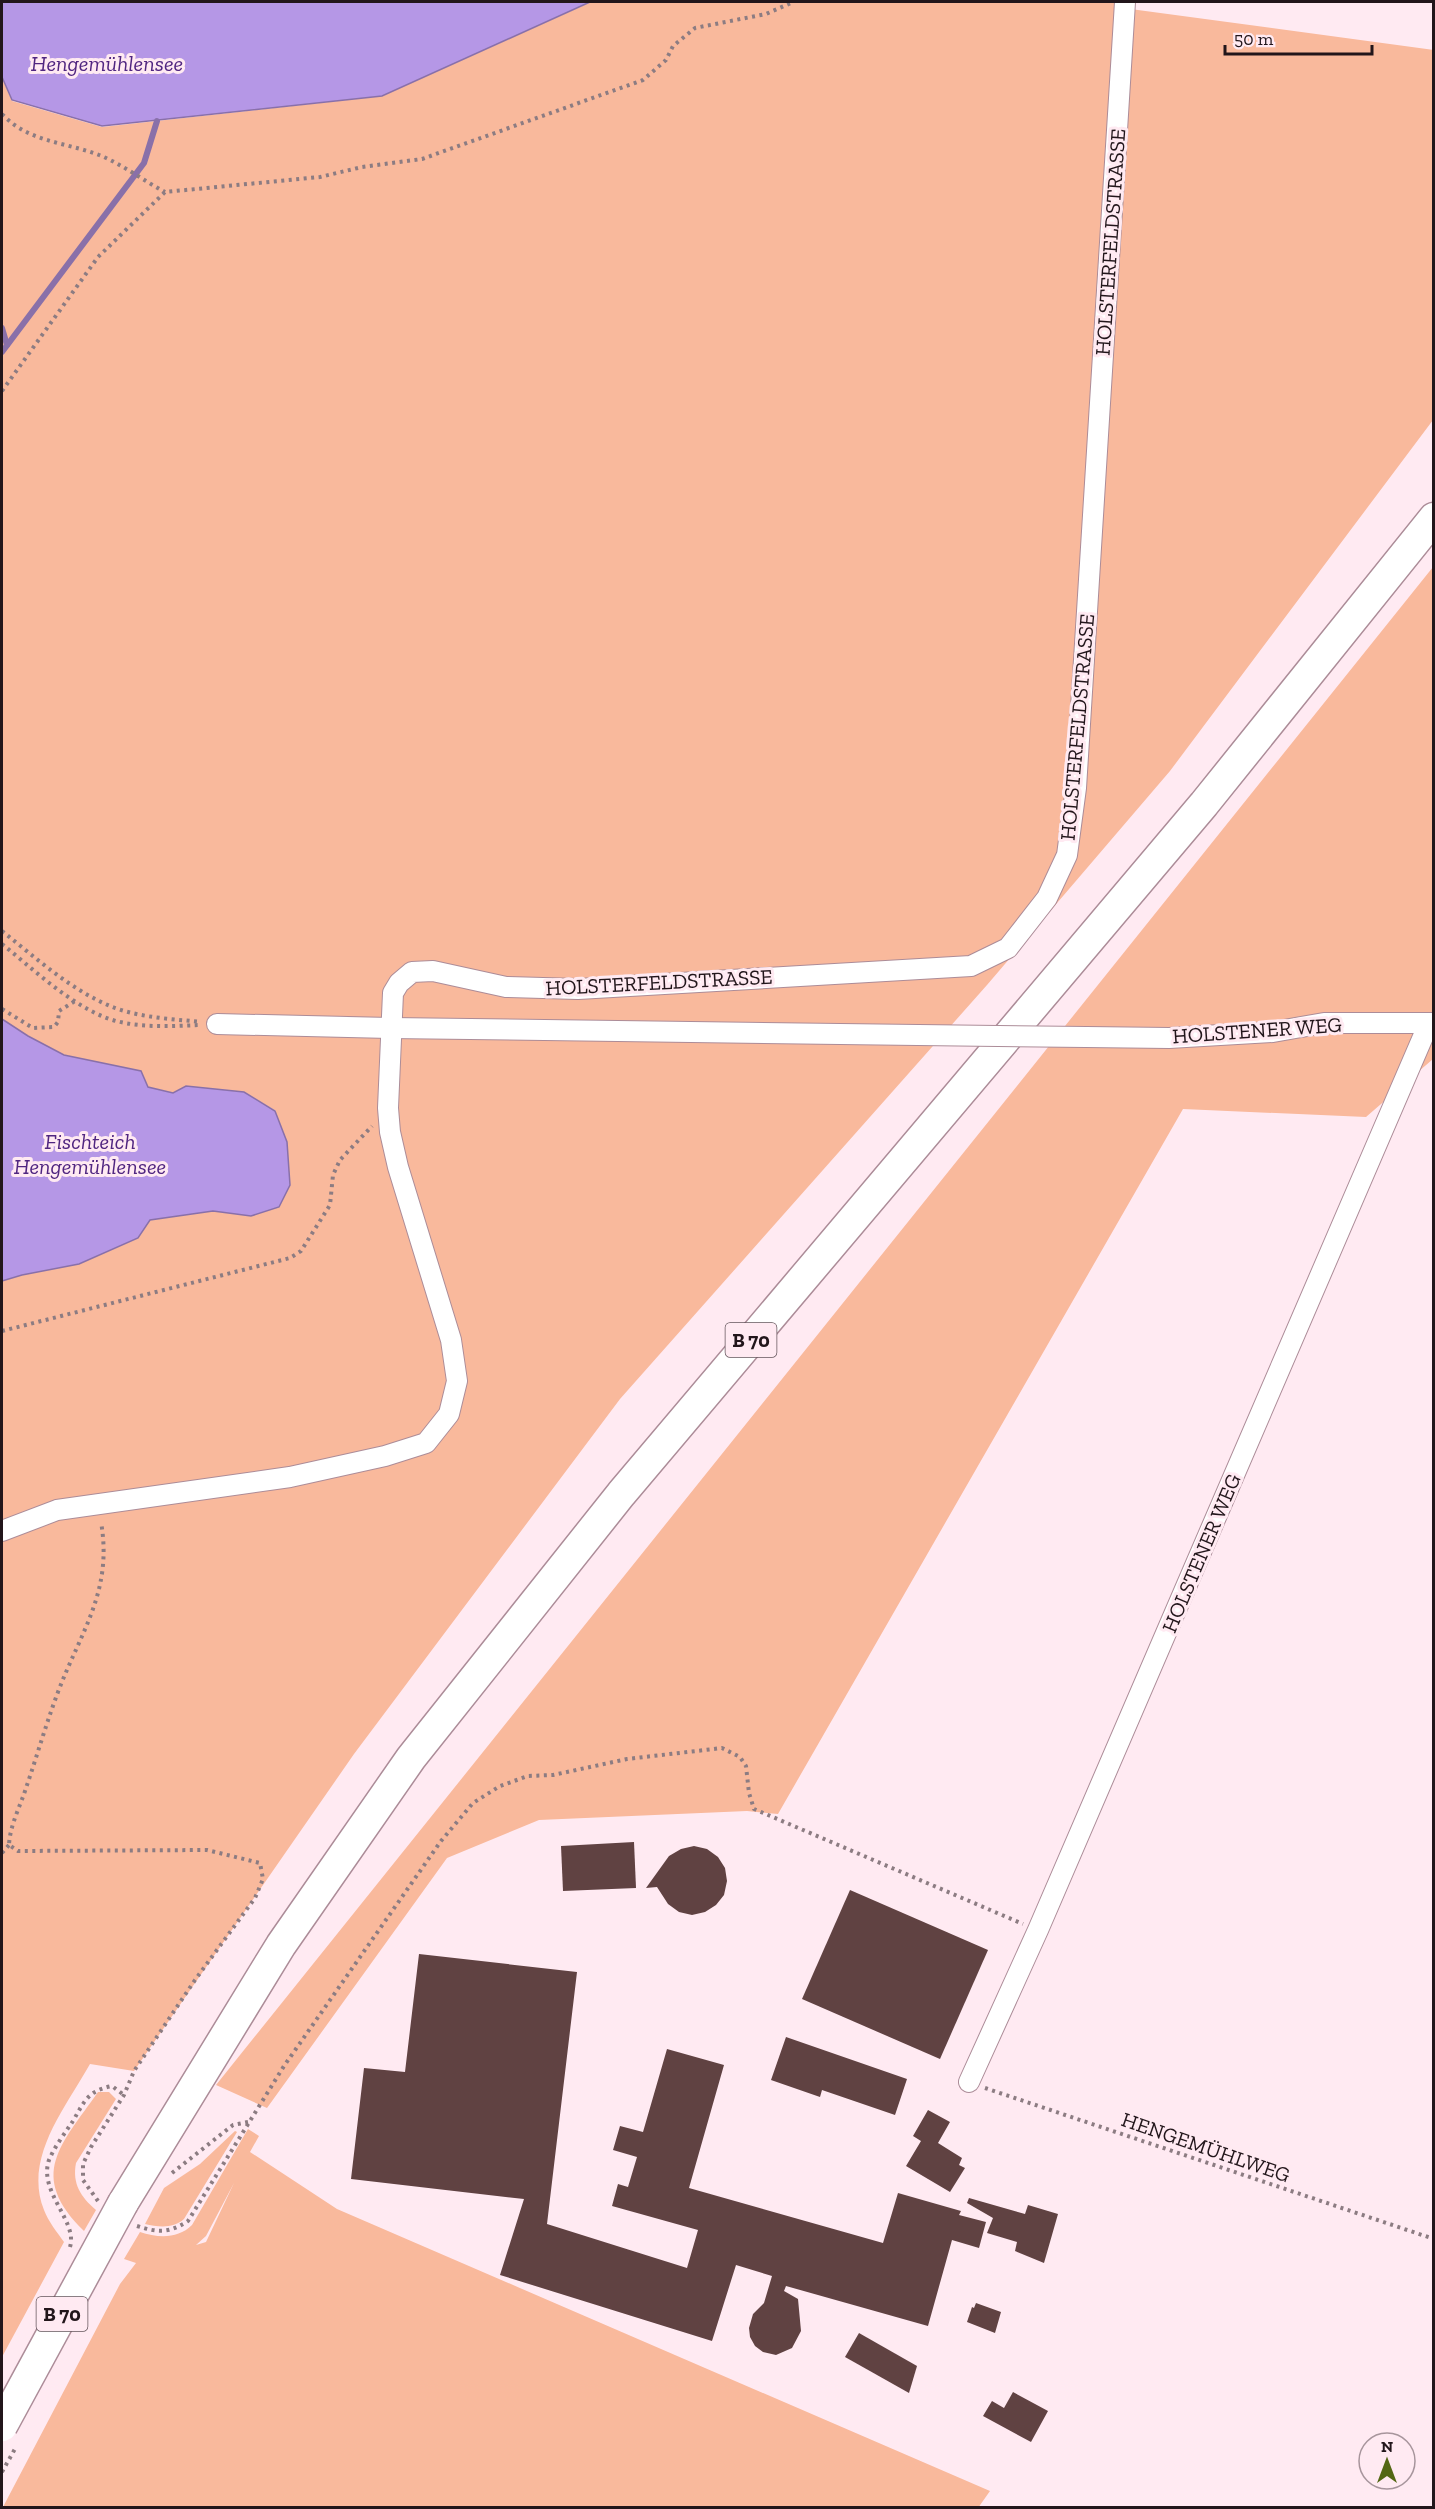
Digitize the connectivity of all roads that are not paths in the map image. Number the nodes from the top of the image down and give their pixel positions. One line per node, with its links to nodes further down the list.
1 (1125, 2): 5 (street, HOLSTERFELDSTRASSE)
2 (1434, 518): 8 (main road, B 70, bridge)
3 (1431, 1023): 5 (street, HOLSTENER WEG, bridge); 7 (street, HOLSTENER WEG)
4 (217, 1024): 5 (street)
5 (390, 1028): 6 (street)
6 (2, 1532)
7 (969, 2082)
8 (2, 2426)

